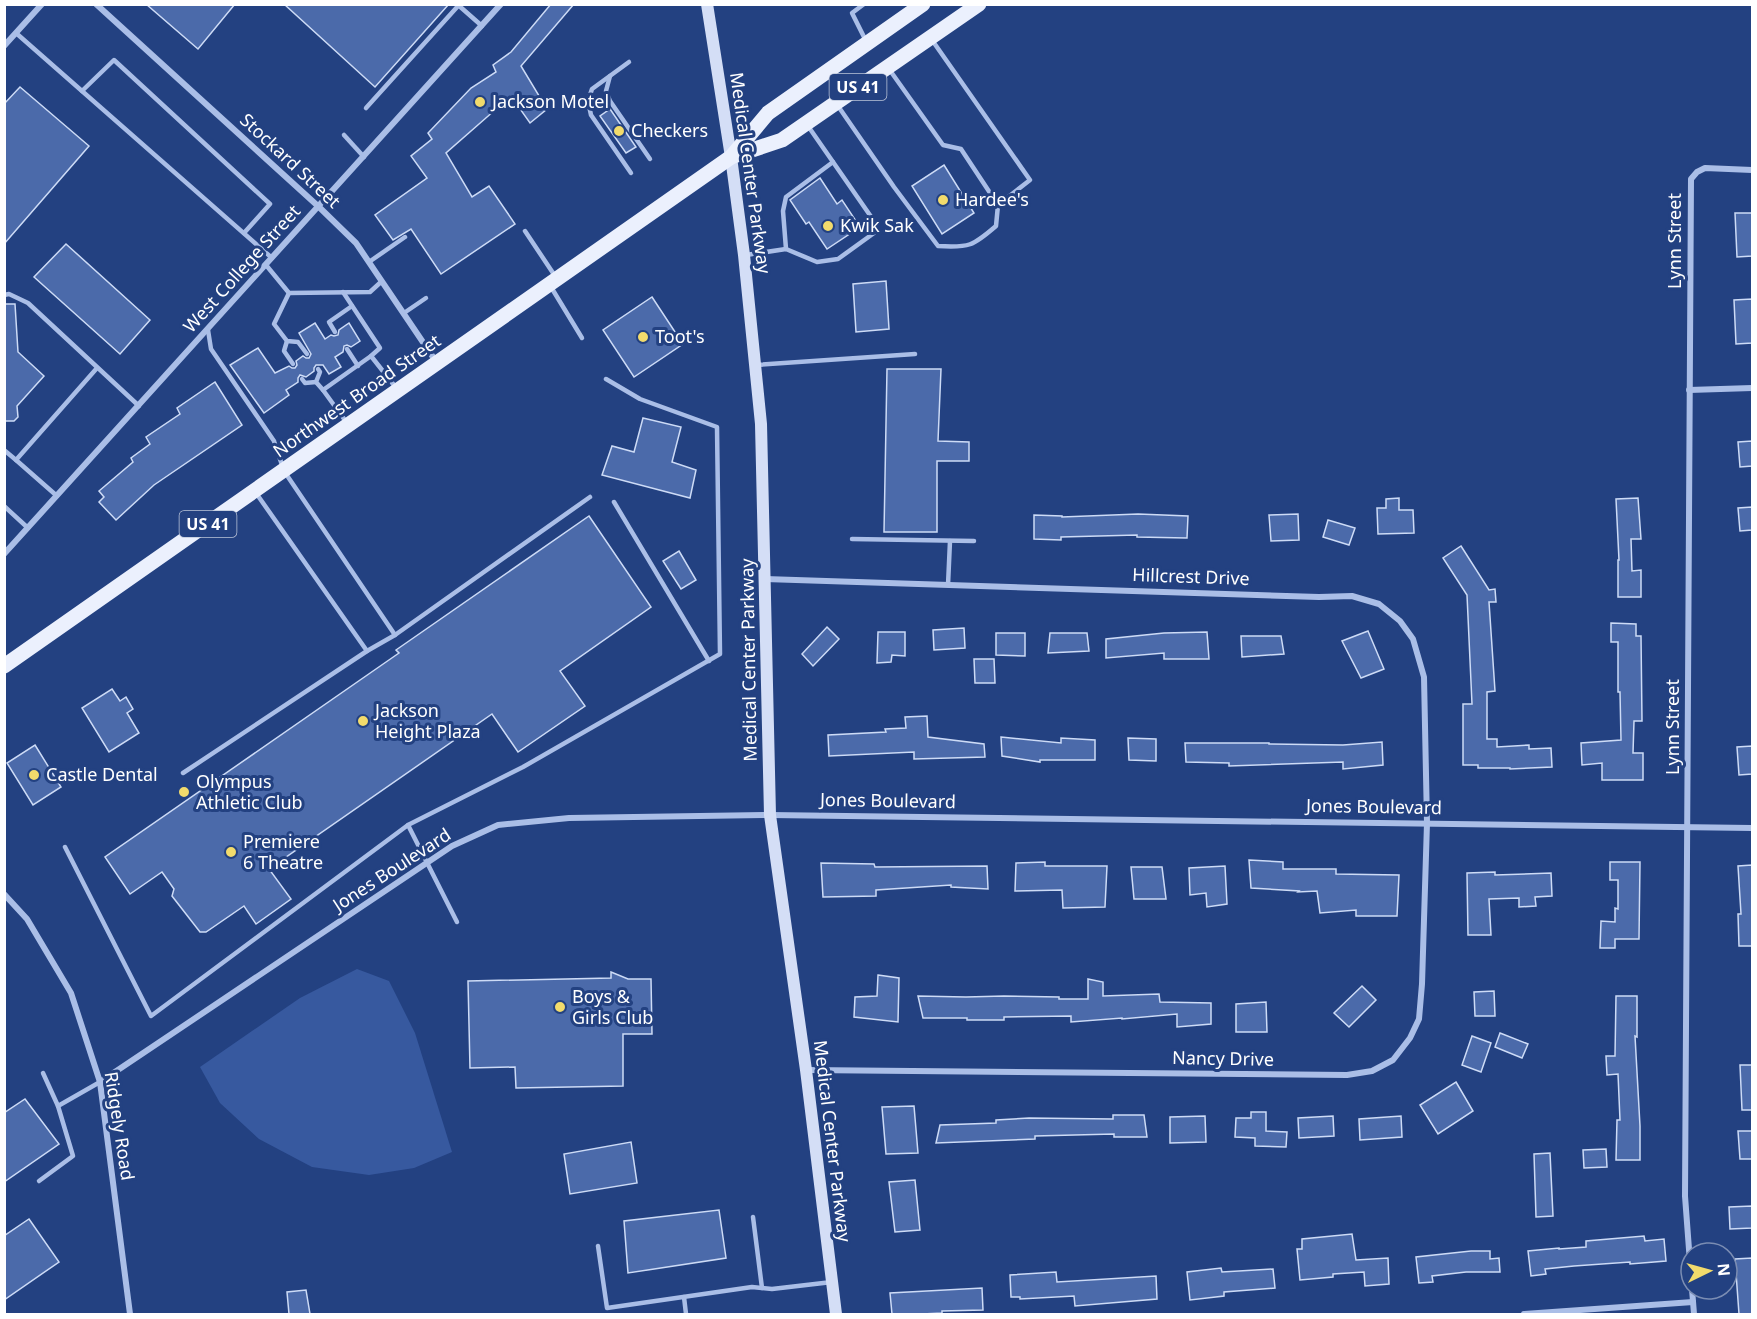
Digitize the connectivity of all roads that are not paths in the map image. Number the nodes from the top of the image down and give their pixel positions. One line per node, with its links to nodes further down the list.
1 (42, 4): 10 (street)
2 (96, 4): 29 (street, Stockard Street)
3 (501, 4): 9 (street, West College Street)
4 (708, 4): 23 (main road, Medical Center Parkway)
5 (864, 4): 12 (lane)
6 (923, 4): 12 (main road, Northwest Broad Street / US 41)
7 (979, 4): 11 (main road, Northwest Broad Street / US 41)
8 (458, 5): 9 (lane); 19 (lane)
9 (482, 26): 22 (street, West College Street)
10 (16, 33): 13 (street); 17 (lane)
11 (931, 38): 15 (main road, Northwest Broad Street / US 41); 28 (lane)
12 (867, 44): 23 (main road, Northwest Broad Street / US 41)
13 (4, 46)
14 (629, 62): 16 (lane)
15 (888, 67): 18 (main road, Northwest Broad Street / US 41); 28 (lane)
16 (610, 76): 24 (lane); 27 (lane)
17 (82, 91): 31 (lane); 31 (lane)
18 (836, 103): 20 (main road, Northwest Broad Street / US 41); 28 (lane)
19 (366, 108)
20 (806, 123): 23 (main road, Northwest Broad Street / US 41); 25 (lane)
21 (344, 135): 22 (lane)
22 (364, 157): 29 (street, West College Street)
23 (731, 158): 34 (main road, Medical Center Parkway); 39 (main road, Northwest Broad Street / US 41)
24 (650, 159)
25 (833, 162): 33 (lane); 33 (lane)
26 (1752, 170): 65 (street, Lynn Street)
27 (631, 172)
28 (998, 205)
29 (319, 207): 35 (street, West College Street); 36 (street, Stockard Street)
30 (525, 231): 39 (lane)
31 (244, 233): 35 (lane)
32 (405, 237): 36 (lane)
33 (786, 249): 34 (lane)
34 (744, 255): 56 (main road, Medical Center Parkway)
35 (272, 258): 37 (street, West College Street)
36 (369, 262): 38 (street, Stockard Street)
37 (266, 265): 41 (lane); 46 (street, West College Street)
38 (382, 281): 40 (lane); 45 (street, Stockard Street)
39 (553, 282): 48 (lane); 55 (main road, Northwest Broad Street / US 41)
40 (343, 292): 41 (lane); 44 (lane)
41 (289, 293): 49 (lane)
42 (4, 295): 58 (lane)
43 (426, 298): 45 (lane)
44 (352, 306): 47 (lane); 53 (lane)
45 (404, 313): 55 (street, Stockard Street)
46 (208, 330): 67 (street, West College Street); 71 (lane)
47 (335, 332)
48 (582, 338)
49 (286, 341): 51 (lane); 54 (lane)
50 (347, 349): 57 (lane)
51 (307, 354)
52 (915, 354): 56 (lane)
53 (371, 356): 57 (lane); 66 (lane)
54 (293, 364)
55 (437, 364): 66 (main road, Northwest Broad Street / US 41)
56 (755, 365): 82 (main road, Medical Center Parkway)
57 (358, 366): 64 (lane)
58 (97, 368): 67 (lane); 70 (lane)
59 (318, 369): 62 (lane)
60 (302, 379): 62 (lane)
61 (606, 379): 87 (lane)
62 (316, 382): 64 (lane)
63 (1752, 388): 65 (street)
64 (323, 390): 68 (lane)
65 (1689, 390): 92 (street, Lynn Street)
66 (398, 391): 68 (main road, Northwest Broad Street / US 41)
67 (139, 406): 73 (street, West College Street)
68 (348, 425): 71 (main road, Northwest Broad Street / US 41)
69 (4, 450): 70 (lane)
70 (16, 460): 73 (lane)
71 (284, 471): 72 (main road, Northwest Broad Street / US 41); 84 (lane)
72 (255, 491): 85 (lane); 86 (main road, Northwest Broad Street / US 41)
73 (57, 496): 77 (street, West College Street)
74 (590, 497): 84 (lane)
75 (614, 502): 87 (lane)
76 (4, 506): 77 (lane)
77 (28, 528): 81 (street, West College Street)
78 (852, 539): 79 (lane)
79 (950, 541): 80 (lane); 83 (lane)
80 (974, 542)
81 (4, 554)
82 (765, 579): 83 (street, Hillcrest Drive); 89 (main road, Medical Center Parkway)
83 (948, 585): 90 (street, Hillcrest Drive)
84 (395, 635): 85 (lane)
85 (368, 651): 88 (lane)
86 (7, 660)
87 (709, 661): 91 (lane)
88 (183, 773)
89 (770, 815): 90 (street, Jones Boulevard); 95 (street, Jones Boulevard); 98 (main road, Medical Center Parkway)
90 (1427, 823): 92 (street, Jones Boulevard); 98 (street, Nancy Drive)
91 (408, 825): 94 (lane); 95 (lane)
92 (1687, 827): 93 (street, Jones Boulevard); 104 (street, Lynn Street)
93 (1752, 828)
94 (65, 847)
95 (428, 862): 97 (lane); 100 (street, Jones Boulevard)
96 (4, 894): 100 (street, Ridgely Road)
97 (457, 922)
98 (806, 1070): 106 (main road, Medical Center Parkway)
99 (43, 1073): 101 (lane)
100 (100, 1082): 101 (lane); 111 (street, Ridgely Road)
101 (58, 1106): 102 (lane)
102 (39, 1181)
103 (753, 1217): 107 (lane)
104 (1688, 1241)
105 (598, 1246): 108 (lane)
106 (832, 1282): 107 (lane); 113 (main road, Medical Center Parkway)
107 (762, 1288): 108 (lane)
108 (684, 1297): 112 (lane)
109 (1693, 1302): 114 (street); 115 (street)
110 (125, 1314): 111 (lane)
111 (130, 1314)
112 (686, 1314)
113 (836, 1314)
114 (1524, 1314)
115 (1694, 1314)

